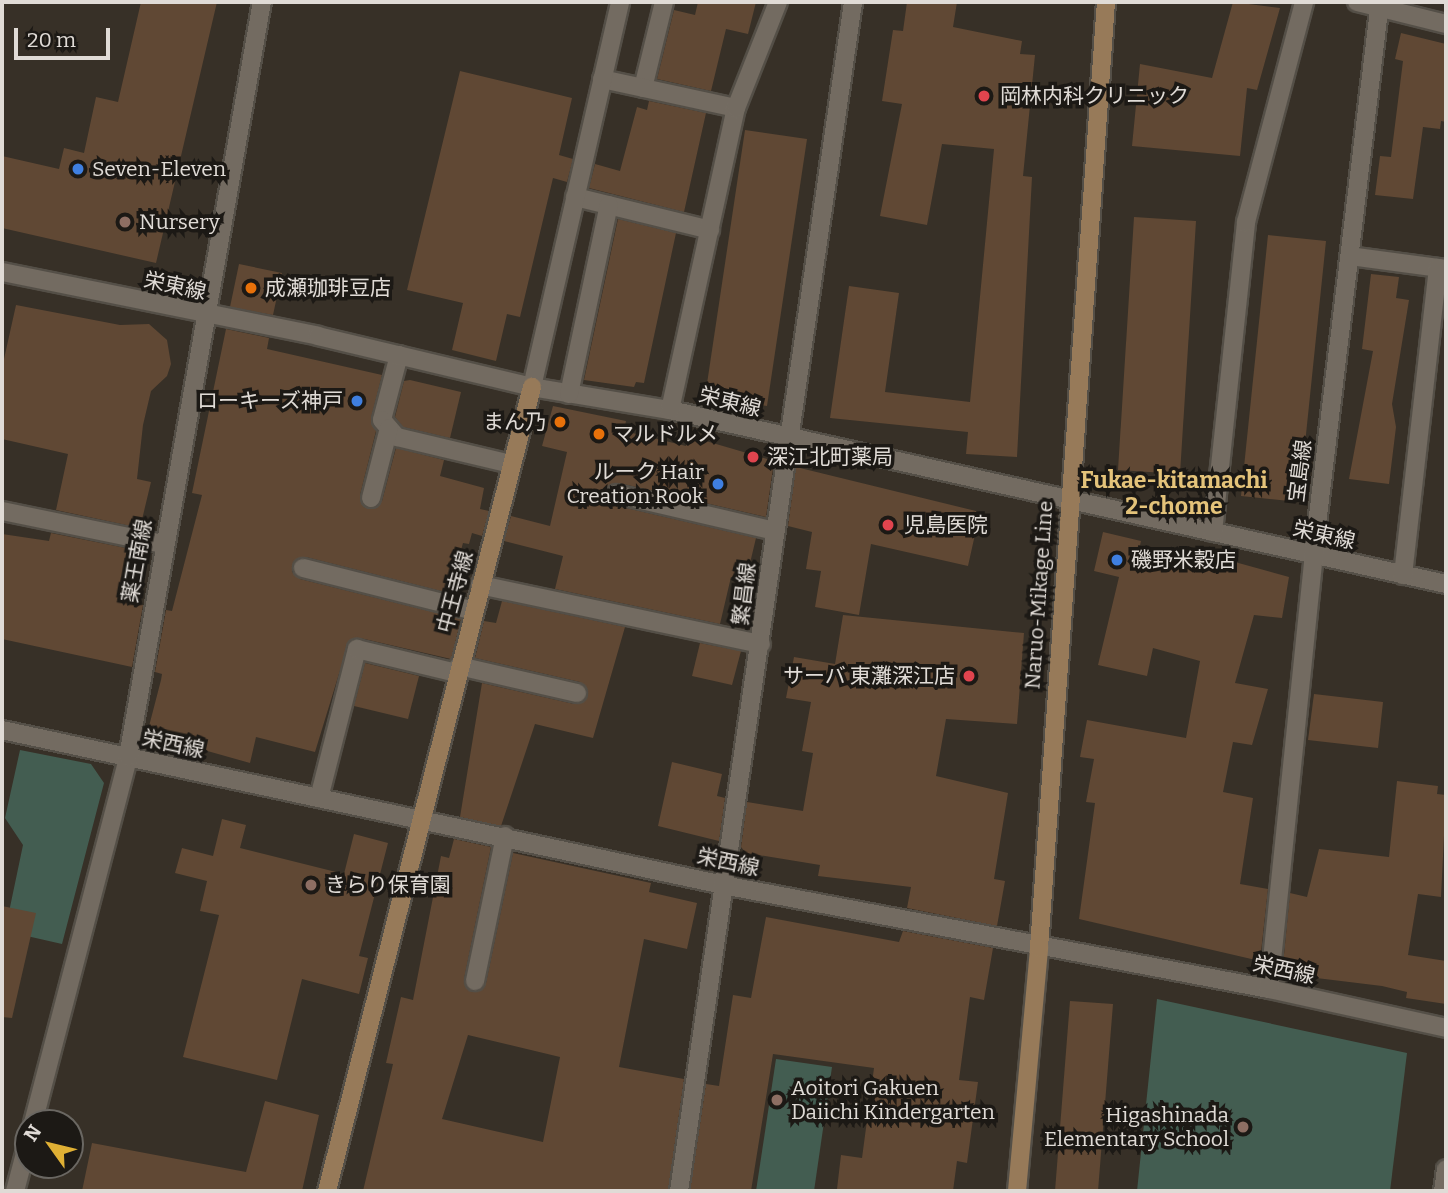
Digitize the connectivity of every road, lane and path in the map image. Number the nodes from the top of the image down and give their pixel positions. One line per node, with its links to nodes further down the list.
1 (262, 2): 20 (street, 薬王南線)
2 (620, 2): 11 (street, 中王寺線)
3 (664, 2): 12 (street)
4 (778, 2): 13 (street)
5 (853, 2): 26 (street, 繁昌線)
6 (1106, 2): 30 (street, Naruo-Mikage Line)
7 (1304, 2): 33 (street)
8 (1357, 2): 9 (street)
9 (1380, 4): 10 (street); 17 (street, 宝島線)
10 (1446, 24)
11 (602, 79): 12 (street); 14 (street, 中王寺線)
12 (643, 88): 13 (street)
13 (736, 108): 16 (street)
14 (575, 197): 15 (street); 22 (street, 中王寺線)
15 (609, 205): 16 (street); 23 (street)
16 (710, 230): 24 (street)
17 (1350, 256): 18 (street); 35 (street, 宝島線)
18 (1442, 268): 37 (street)
19 (2, 272): 20 (street, 栄東線)
20 (206, 317): 21 (street, 栄東線); 34 (street, 薬王南線)
21 (399, 355): 22 (street, 栄東線); 25 (street)
22 (531, 387): 23 (street, 栄東線); 27 (street, 中王寺線)
23 (569, 394): 24 (street, 栄東線)
24 (670, 410): 26 (street, 栄東線)
25 (389, 428): 27 (street); 29 (street)
26 (787, 439): 30 (street, 栄東線); 32 (street, 繁昌線)
27 (512, 464): 38 (street, 中王寺線)
28 (616, 494): 32 (street)
29 (371, 498)
30 (1068, 498): 33 (street, 栄東線); 50 (street, Naruo-Mikage Line)
31 (2, 511): 34 (street)
32 (775, 531): 41 (street, 繁昌線)
33 (1213, 532): 35 (street, 栄東線)
34 (163, 544): 45 (street, 薬王南線)
35 (1315, 556): 37 (street, 栄東線); 52 (street, 宝島線)
36 (303, 568): 40 (street)
37 (1403, 575): 39 (street, 栄東線)
38 (480, 584): 40 (street, 中王寺線); 41 (street)
39 (1446, 584)
40 (474, 611): 42 (street, 中王寺線)
41 (761, 644): 49 (street, 繁昌線)
42 (458, 670): 43 (street); 46 (street); 47 (street, 中王寺線)
43 (577, 693)
44 (2, 730): 45 (street, 栄西線)
45 (128, 757): 46 (street, 栄西線); 54 (street, 薬王南線)
46 (319, 799): 47 (street, 栄西線)
47 (419, 820): 48 (street, 栄西線); 56 (street, 中王寺線)
48 (505, 836): 49 (street, 栄西線); 51 (street)
49 (723, 885): 50 (street, 栄西線); 57 (street, 繁昌線)
50 (1040, 948): 52 (street, 栄西線); 58 (street, Naruo-Mikage Line)
51 (475, 981)
52 (1269, 989): 53 (street, 栄西線)
53 (1446, 1028)
54 (37, 1109)
55 (1446, 1169): 59 (street)
56 (327, 1191)
57 (679, 1191)
58 (1017, 1191)
59 (1443, 1191)

